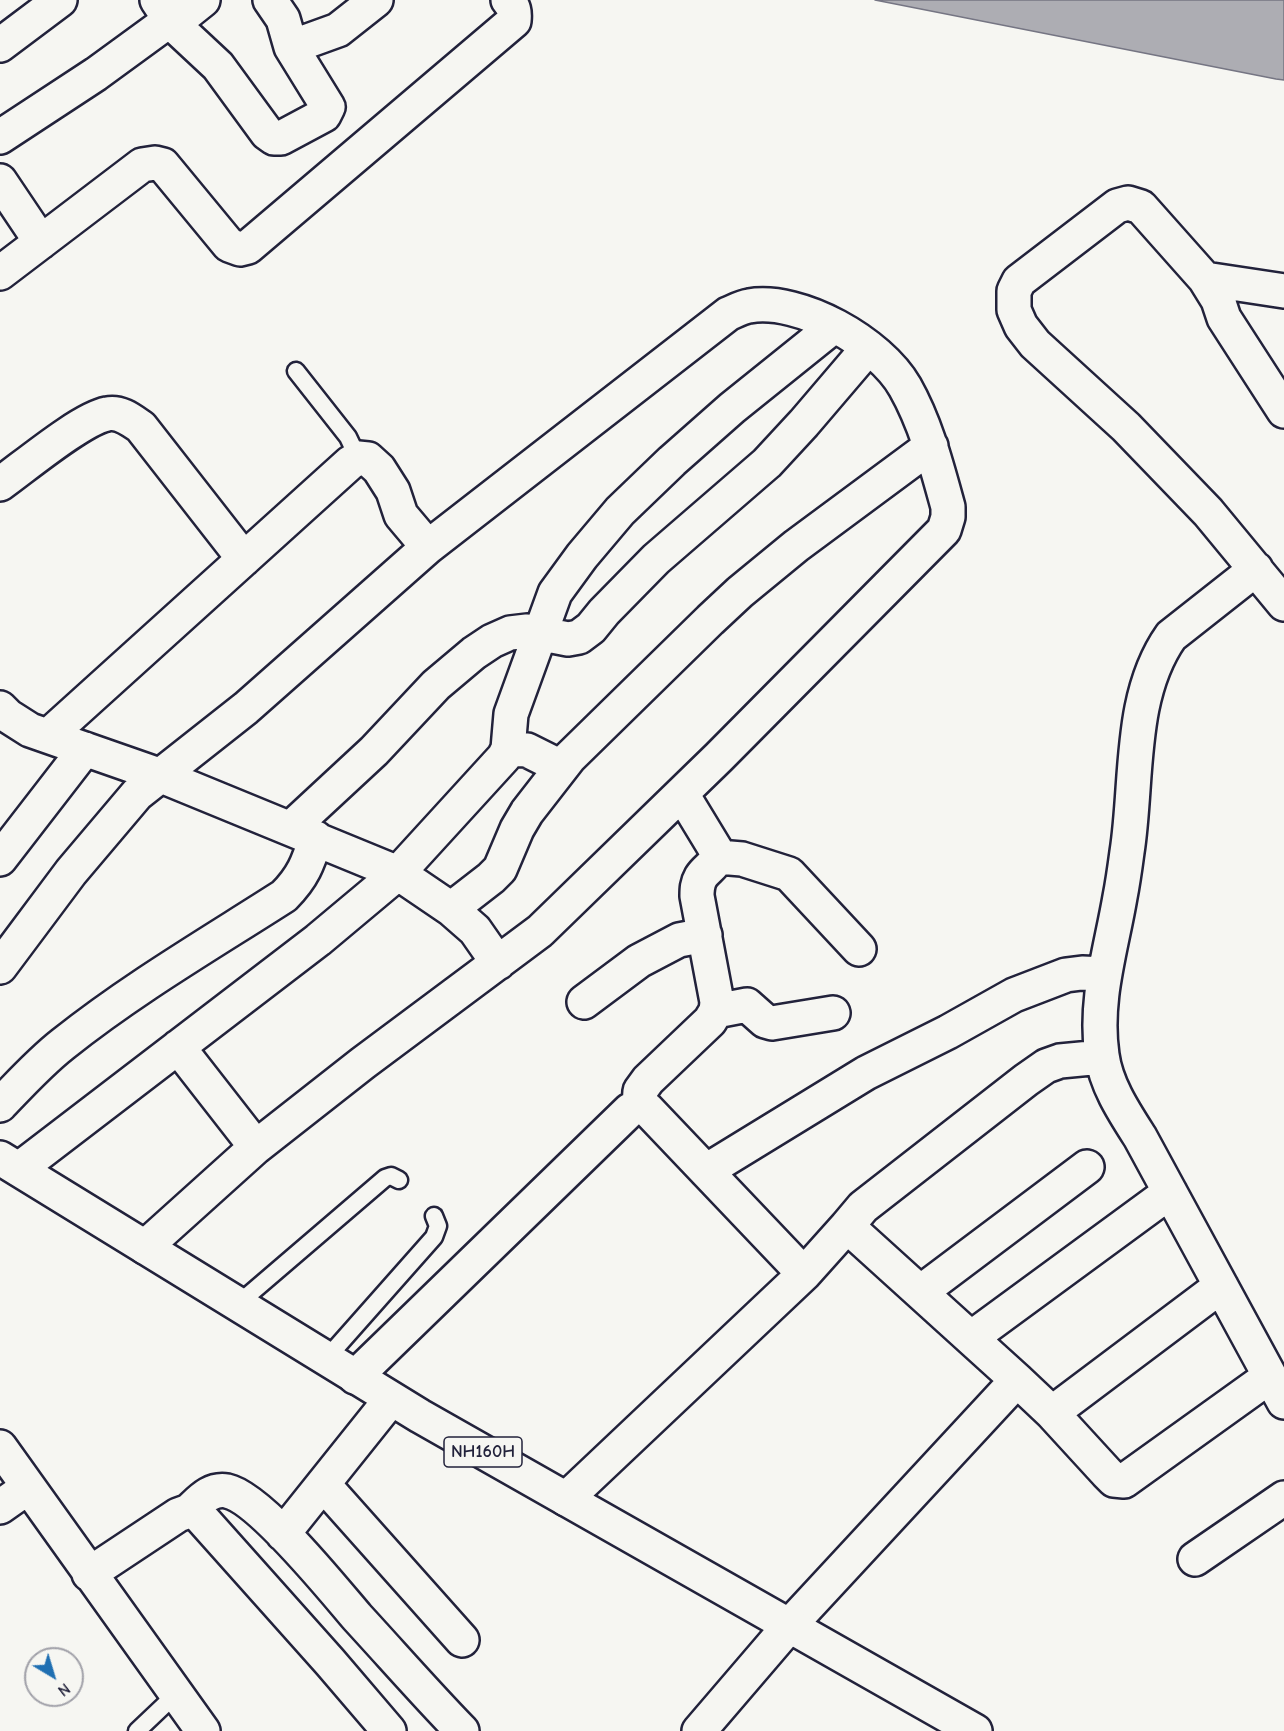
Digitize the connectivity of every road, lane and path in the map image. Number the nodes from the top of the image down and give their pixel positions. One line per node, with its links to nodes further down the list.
1 (60, 0): 7 (main road)
2 (203, 0): 6 (main road)
3 (270, 0): 8 (main road)
4 (376, 0): 8 (main road)
5 (508, 0): 11 (main road)
6 (167, 15): 8 (main road); 9 (main road)
7 (0, 45)
8 (291, 47)
9 (0, 137)
10 (3, 191): 11 (main road)
11 (41, 242): 12 (main road)
12 (0, 273)
13 (1205, 279): 14 (main road); 18 (main road); 24 (main road)
14 (1284, 291)
15 (834, 326): 16 (main road); 22 (main road); 26 (main road)
16 (868, 348): 19 (main road); 26 (main road)
17 (296, 371): 20 (lane)
18 (1284, 411)
19 (931, 446): 31 (main road); 33 (main road)
20 (358, 458): 22 (main road); 23 (main road)
21 (0, 484): 23 (main road)
22 (428, 547): 32 (main road)
23 (244, 559): 28 (main road)
24 (1256, 569): 25 (main road); 43 (main road)
25 (1284, 604)
26 (540, 634): 30 (main road); 34 (main road)
27 (0, 708): 28 (main road)
28 (48, 736): 29 (main road)
29 (85, 749): 32 (main road); 36 (main road)
30 (508, 749): 31 (main road); 37 (main road)
31 (561, 767): 38 (main road)
32 (159, 775): 34 (main road); 42 (main road)
33 (681, 794): 35 (main road); 41 (main road)
34 (304, 833): 37 (main road); 49 (main road)
35 (718, 857): 39 (main road); 40 (main road)
36 (0, 859)
37 (398, 873): 38 (main road); 47 (main road)
38 (451, 909): 41 (main road)
39 (705, 935): 44 (main road); 45 (main road)
40 (859, 949)
41 (498, 963): 51 (main road)
42 (0, 967)
43 (1105, 974): 48 (main road); 54 (main road)
44 (584, 1002)
45 (716, 1011): 46 (main road); 50 (main road)
46 (833, 1013)
47 (178, 1047): 51 (main road); 52 (main road)
48 (1102, 1057): 56 (main road); 58 (main road)
49 (0, 1105)
50 (639, 1106): 54 (main road); 66 (main road)
51 (256, 1147): 59 (main road)
52 (10, 1163): 59 (main road, NH160H)
53 (1087, 1167): 62 (main road)
54 (706, 1172): 60 (main road)
55 (399, 1180): 63 (lane)
56 (1170, 1192): 61 (main road); 64 (main road)
57 (434, 1216): 65 (lane)
58 (847, 1226): 60 (main road); 62 (main road)
59 (145, 1247): 63 (main road, NH160H)
60 (804, 1274): 75 (main road)
61 (1221, 1286): 68 (main road); 70 (main road)
62 (922, 1292): 64 (main road)
63 (238, 1304): 65 (main road, NH160H)
64 (971, 1338): 67 (main road)
65 (326, 1359): 66 (main road, NH160H)
66 (355, 1377): 69 (main road, NH160H)
67 (1017, 1380): 70 (main road); 81 (main road)
68 (1277, 1390): 70 (main road)
69 (391, 1399): 72 (main road); 75 (main road, NH160H)
70 (1052, 1413)
71 (0, 1447): 73 (main road)
72 (323, 1484): 78 (main road); 82 (main road)
73 (27, 1488): 76 (main road); 80 (main road)
74 (1284, 1498): 79 (main road)
75 (566, 1499): 81 (main road, NH160H)
76 (0, 1507)
77 (189, 1511): 78 (main road); 80 (main road); 87 (main road)
78 (283, 1534): 88 (main road)
79 (1195, 1559)
80 (89, 1574): 83 (main road)
81 (789, 1626): 84 (main road, NH160H); 89 (main road)
82 (462, 1640)
83 (175, 1695): 85 (lane); 86 (main road)
84 (963, 1728)
85 (137, 1731)
86 (202, 1731)
87 (389, 1731)
88 (462, 1731)
89 (699, 1731)

